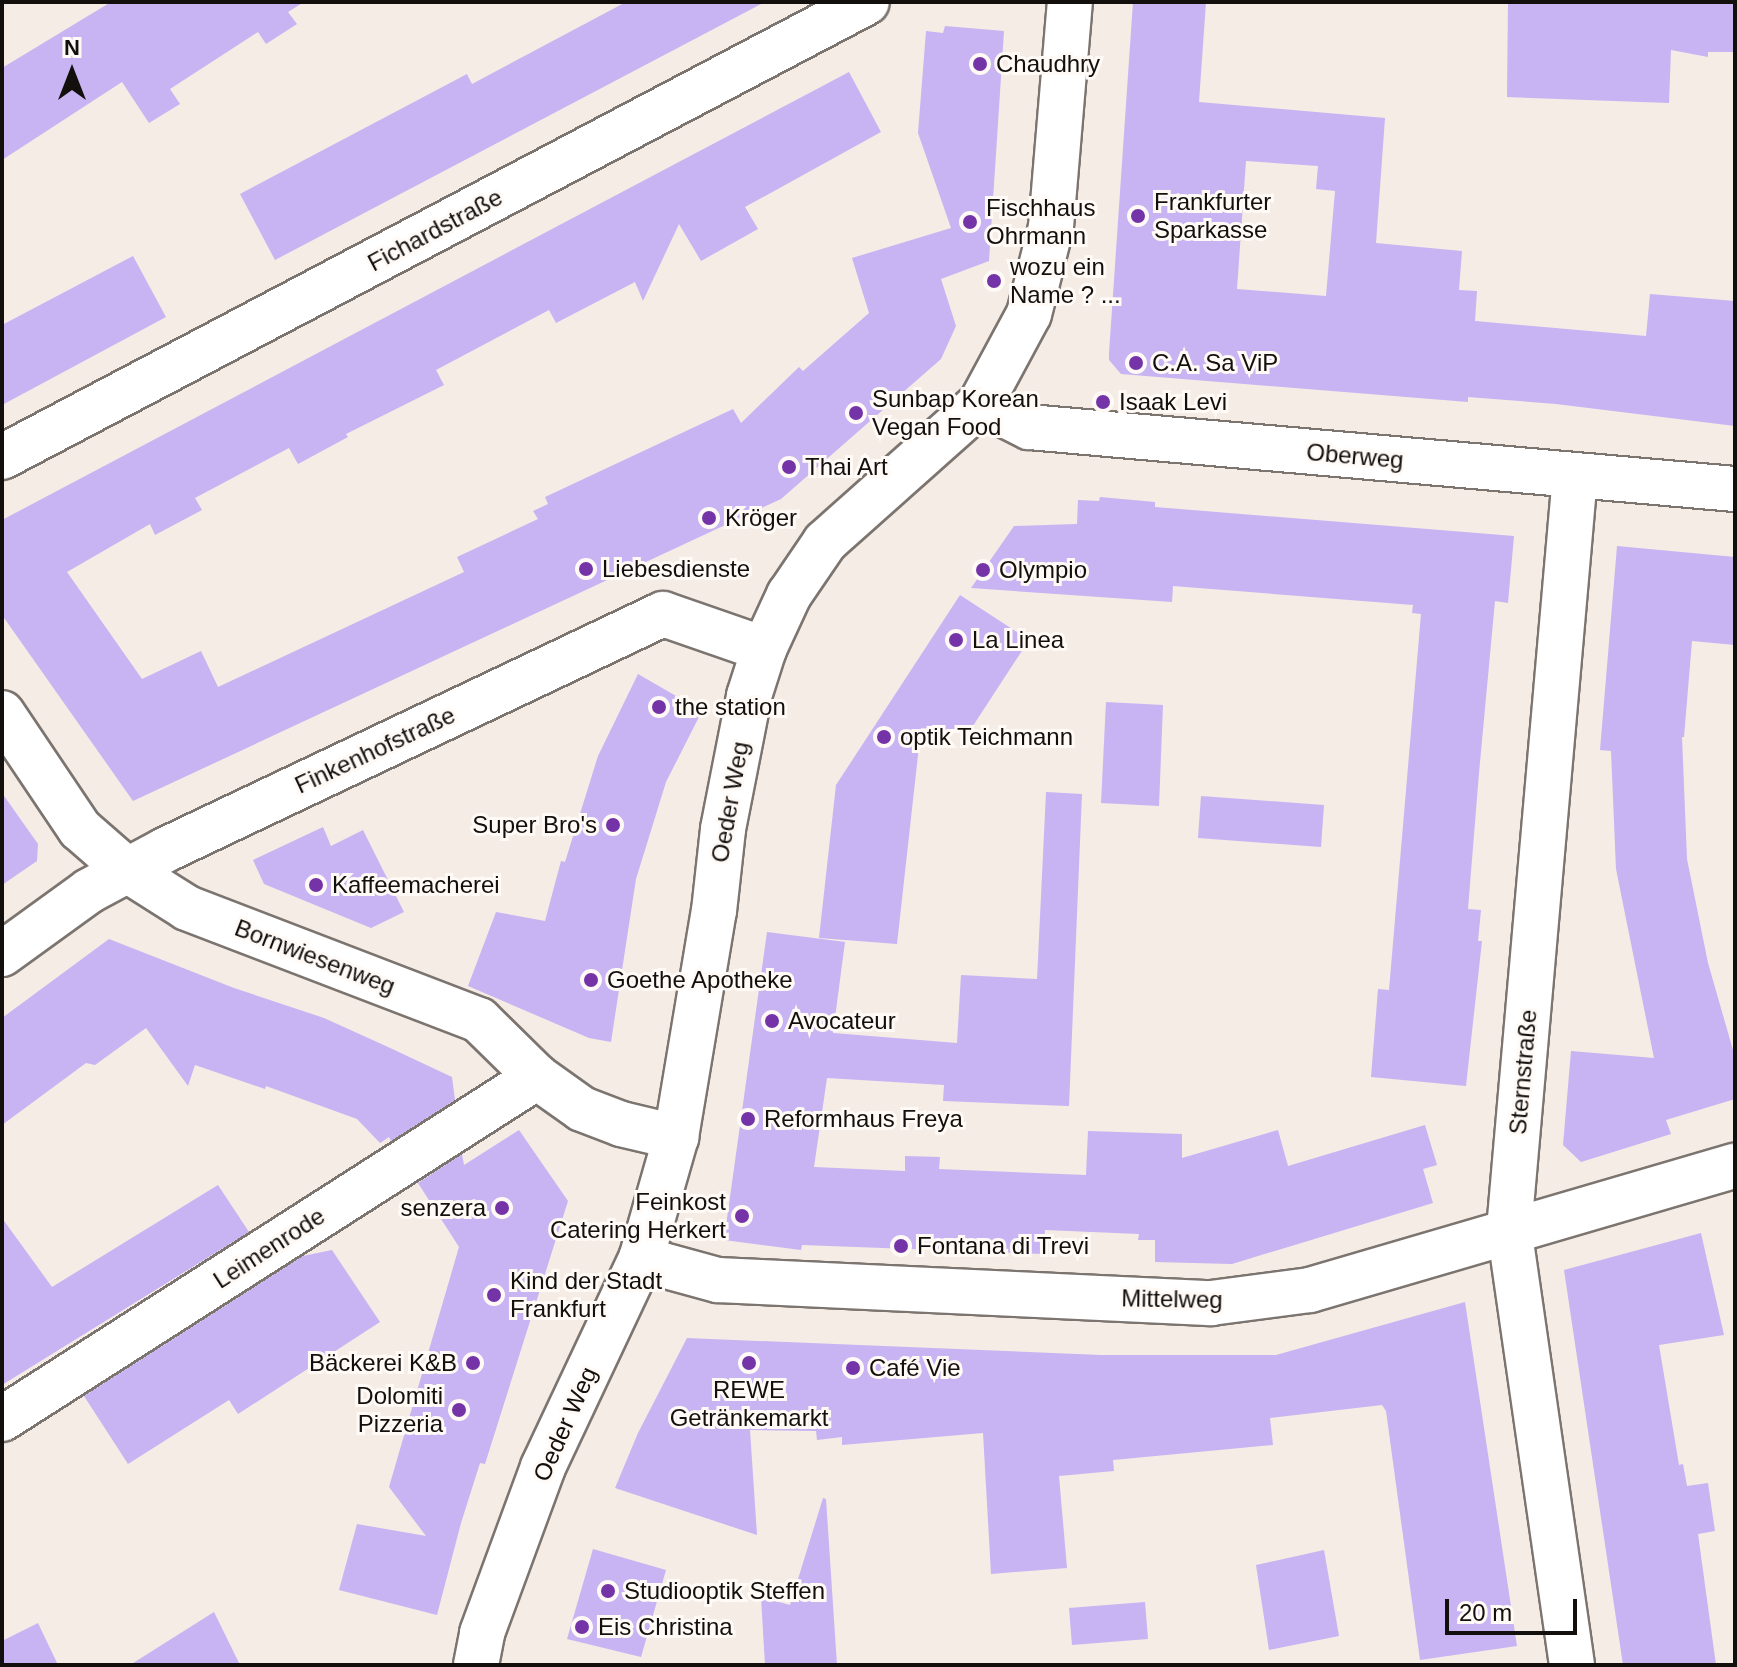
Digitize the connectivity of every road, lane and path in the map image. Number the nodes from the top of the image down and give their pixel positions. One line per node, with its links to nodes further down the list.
1 (867, 2): 4 (street, Fichardstraße)
2 (1070, 2): 3 (street, Oeder Weg)
3 (981, 403): 5 (street, Oberweg); 7 (street, Oeder Weg)
4 (2, 457)
5 (1575, 475): 6 (street, Oberweg); 14 (street, Sternstraße)
6 (1735, 489)
7 (764, 649): 9 (street, Finkenhofstraße); 12 (street, Oeder Weg)
8 (2, 713): 9 (street, Bornwiesenweg)
9 (127, 870): 10 (street, Finkenhofstraße); 11 (street, Bornwiesenweg)
10 (2, 954)
11 (537, 1077): 12 (street, Bornwiesenweg); 16 (street, Leimenrode)
12 (676, 1137): 15 (street, Oeder Weg)
13 (1735, 1166): 14 (street, Mittelweg)
14 (1509, 1230): 15 (street, Mittelweg); 18 (street, Sternstraße)
15 (641, 1259): 17 (street, Oeder Weg)
16 (2, 1419)
17 (476, 1665)
18 (1572, 1665)

